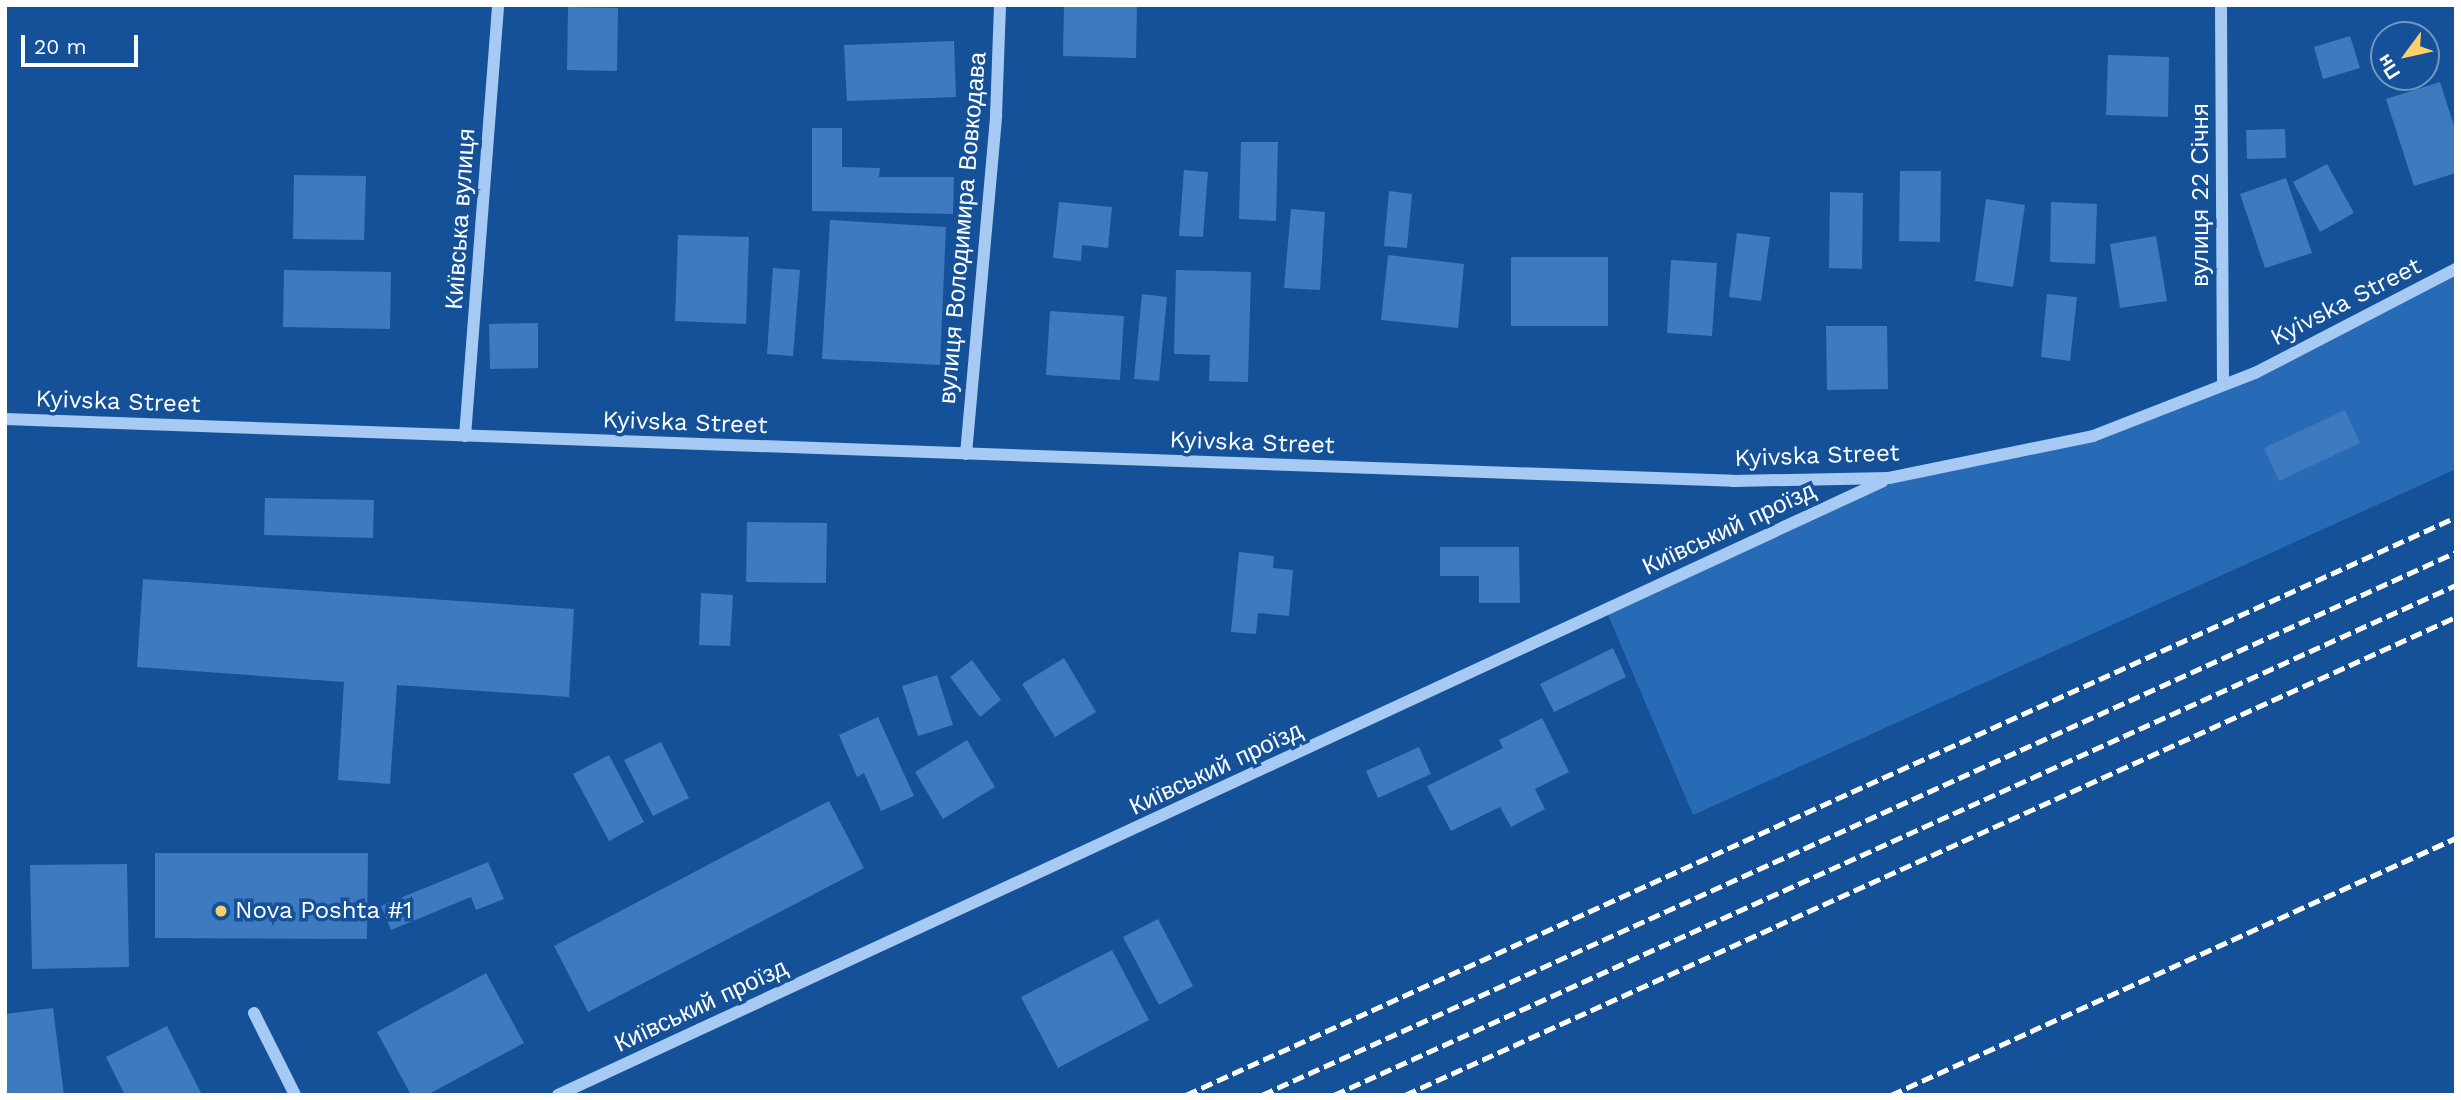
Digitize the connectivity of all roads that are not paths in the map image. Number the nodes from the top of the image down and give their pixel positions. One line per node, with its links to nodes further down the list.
1 (498, 5): 7 (street, Київська вулиця)
2 (1000, 5): 8 (street, вулиця Володимира Вовкодава)
3 (2221, 5): 5 (street, вулиця 22 Січня)
4 (2456, 269): 5 (street, Kyivska Street)
5 (2222, 385): 9 (street, Kyivska Street)
6 (5, 419): 7 (street, Kyivska Street)
7 (465, 436): 8 (street, Kyivska Street)
8 (966, 454): 9 (street, Kyivska Street)
9 (1889, 478): 12 (street, Київський проїзд)
10 (254, 1013): 11 (street)
11 (295, 1095)
12 (558, 1095)

